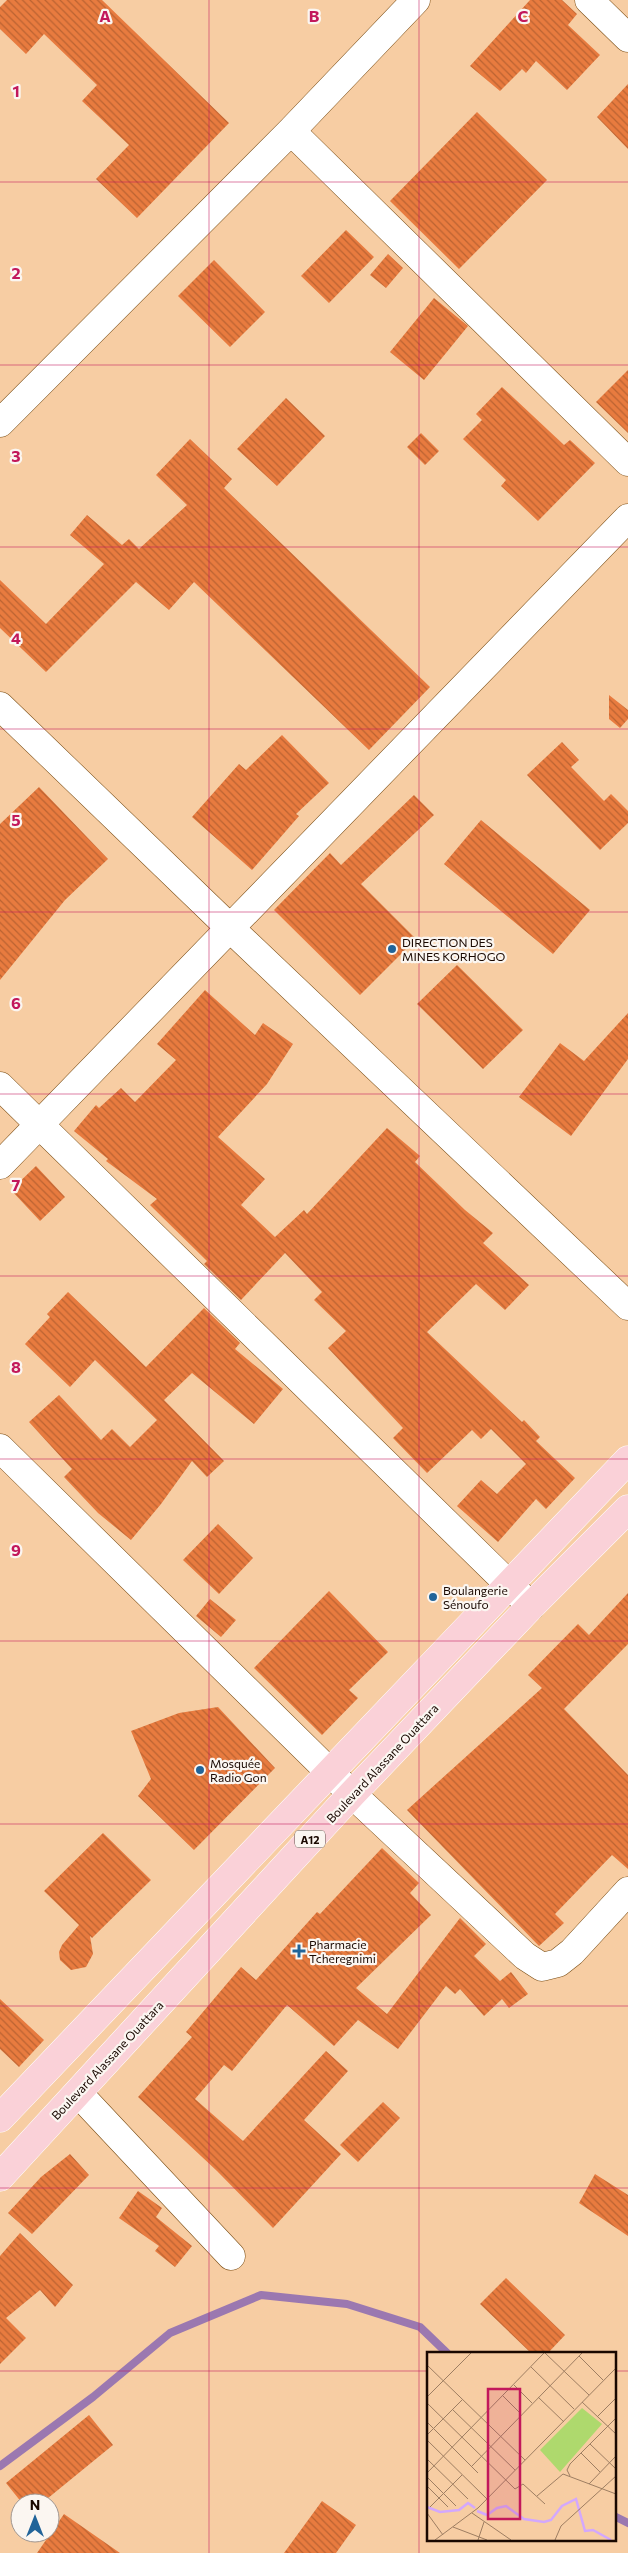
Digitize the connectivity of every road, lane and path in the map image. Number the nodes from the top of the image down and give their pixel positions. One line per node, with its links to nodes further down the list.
1 (416, 0): 4 (street)
2 (589, 0): 3 (street)
3 (628, 38)
4 (291, 131): 5 (street); 6 (street)
5 (0, 423)
6 (628, 462)
7 (628, 518): 9 (street)
8 (0, 706): 9 (street)
9 (230, 928): 11 (street); 13 (street)
10 (0, 1086): 11 (street)
11 (40, 1124): 12 (street); 17 (street)
12 (0, 1165)
13 (628, 1306)
14 (0, 1448): 19 (street)
15 (628, 1460): 17 (main road, A12)
16 (628, 1510): 18 (main road, Boulevard Alassane Ouattara / A12)
17 (508, 1584): 18 (street); 19 (main road, A12)
18 (531, 1606): 20 (main road, Boulevard Alassane Ouattara / A12)
19 (330, 1773): 20 (street); 23 (main road, A12)
20 (352, 1794): 21 (street); 22 (main road, Boulevard Alassane Ouattara / A12)
21 (628, 1891)
22 (78, 2092): 24 (main road, Boulevard Alassane Ouattara / A12); 25 (street)
23 (0, 2118)
24 (1, 2175)
25 (231, 2256)

